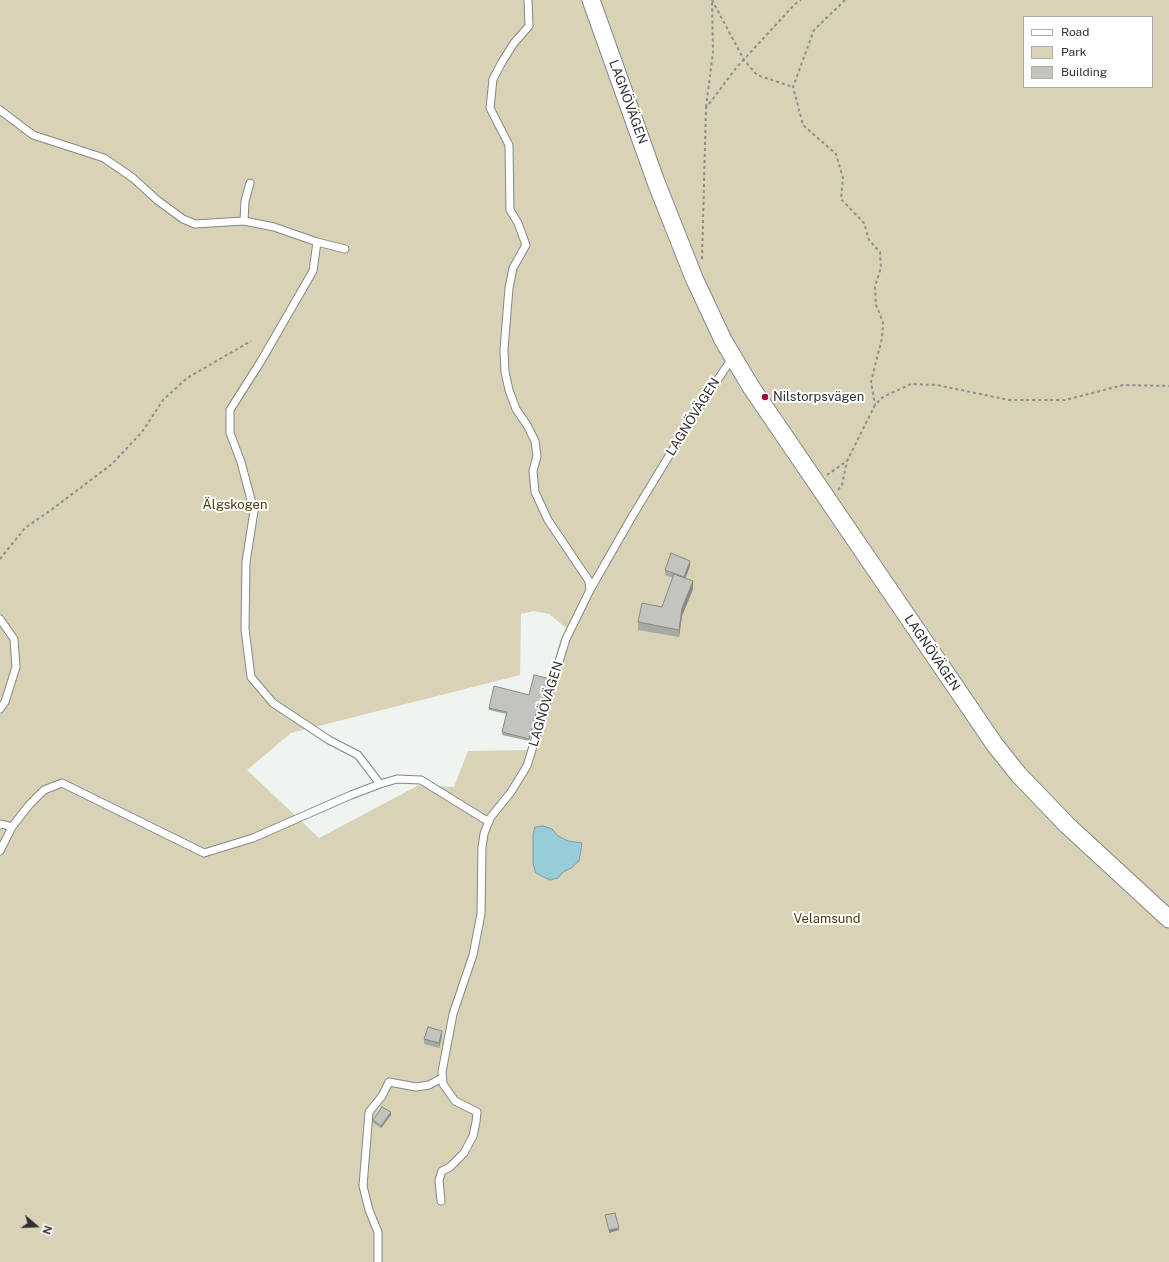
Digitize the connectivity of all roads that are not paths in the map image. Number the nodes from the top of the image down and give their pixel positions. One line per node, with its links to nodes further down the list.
1 (528, 0): 9 (lane)
2 (591, 0): 8 (street, LAGNÖVÄGEN)
3 (0, 110): 5 (lane)
4 (250, 184): 5 (lane)
5 (244, 221): 6 (lane)
6 (317, 242): 7 (lane); 12 (lane)
7 (345, 249)
8 (733, 357): 9 (lane, LAGNÖVÄGEN); 17 (street, LAGNÖVÄGEN)
9 (590, 590): 13 (lane, LAGNÖVÄGEN)
10 (0, 619): 11 (lane)
11 (0, 710)
12 (380, 784): 13 (lane); 15 (lane)
13 (489, 822): 18 (lane, LAGNÖVÄGEN)
14 (0, 825): 15 (lane)
15 (12, 827): 16 (lane)
16 (0, 851)
17 (1169, 919)
18 (442, 1078): 19 (lane); 20 (lane)
19 (441, 1201)
20 (378, 1262)

